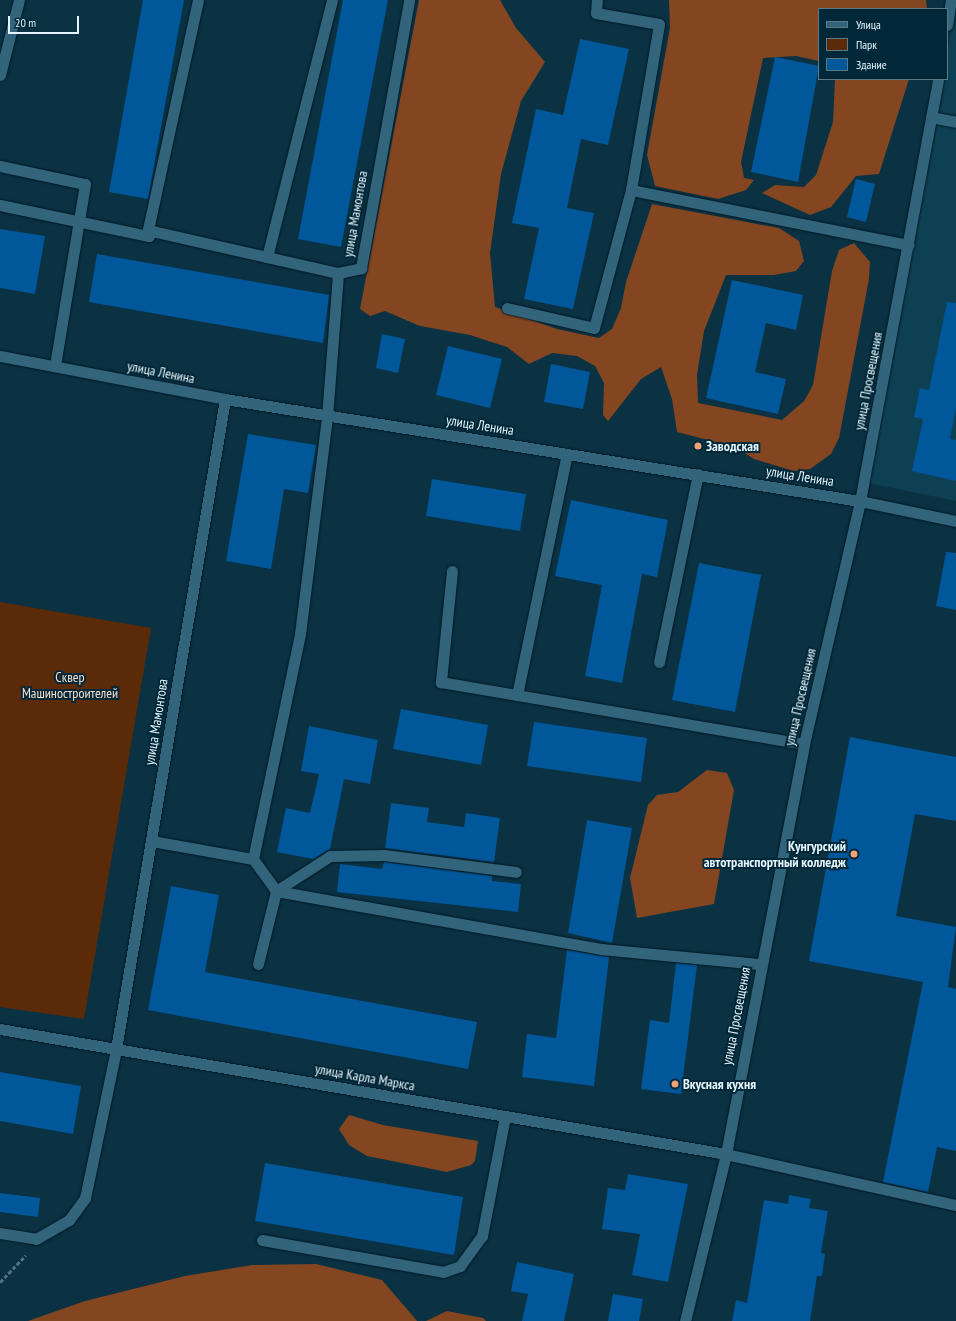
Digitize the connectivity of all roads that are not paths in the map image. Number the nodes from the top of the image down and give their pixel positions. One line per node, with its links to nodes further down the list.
1 (19, 0): 8 (street)
2 (198, 0): 16 (street)
3 (332, 0): 18 (street)
4 (409, 0): 19 (street, улица Мамонтова)
5 (597, 0): 13 (street)
6 (951, 0): 7 (street)
7 (948, 19)
8 (0, 75)
9 (938, 80): 10 (street, улица Просвещения)
10 (931, 117): 11 (street); 17 (street, улица Просвещения)
11 (956, 122)
12 (0, 166): 15 (street)
13 (630, 190): 17 (street); 20 (street)
14 (0, 205): 15 (street)
15 (79, 221): 16 (street); 22 (street)
16 (148, 230): 18 (street)
17 (909, 245): 27 (street, улица Просвещения)
18 (267, 257): 19 (street)
19 (338, 274): 24 (street, улица Мамонтова)
20 (507, 308)
21 (0, 356): 22 (street, улица Ленина)
22 (55, 366): 23 (street, улица Ленина)
23 (225, 399): 24 (street, улица Ленина); 33 (street, улица Мамонтова)
24 (327, 417): 25 (street, улица Ленина); 34 (street, улица Мамонтова)
25 (567, 454): 26 (street, улица Ленина); 31 (street)
26 (698, 474): 27 (street, улица Ленина); 30 (street)
27 (860, 501): 28 (street, улица Ленина); 32 (street, улица Просвещения)
28 (956, 522)
29 (452, 571): 31 (street)
30 (659, 662)
31 (517, 695): 32 (street)
32 (804, 744): 38 (street, улица Просвещения)
33 (152, 841): 34 (street); 40 (street, улица Мамонтова)
34 (253, 859): 36 (street)
35 (516, 872): 36 (street)
36 (276, 891): 37 (street); 38 (street)
37 (258, 964)
38 (761, 964): 42 (street, улица Просвещения)
39 (0, 1029): 40 (street, улица Карла Маркса)
40 (116, 1049): 41 (street, улица Карла Маркса); 44 (street, улица Мамонтова)
41 (505, 1116): 42 (street, улица Карла Маркса); 45 (street)
42 (726, 1154): 43 (street, улица Карла Маркса); 46 (street, улица Просвещения)
43 (956, 1205)
44 (0, 1233)
45 (262, 1240)
46 (685, 1321)

